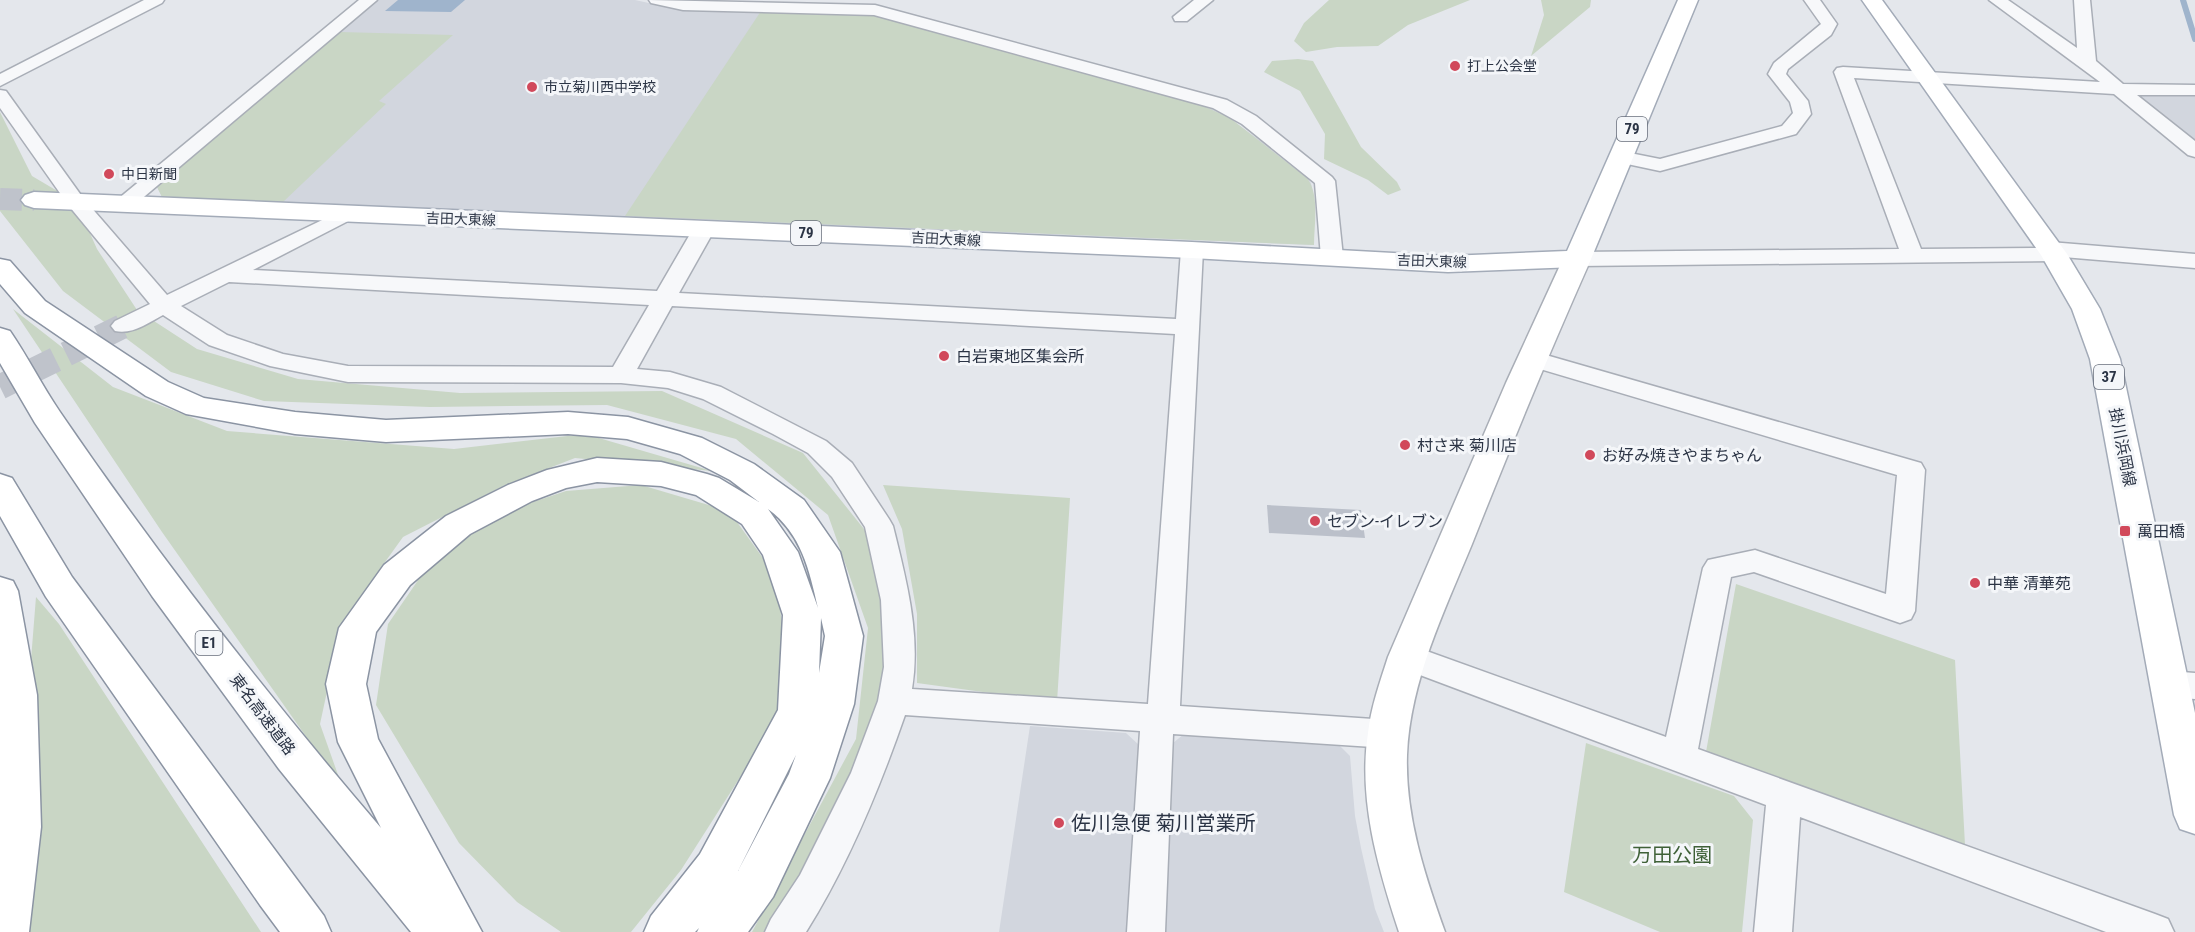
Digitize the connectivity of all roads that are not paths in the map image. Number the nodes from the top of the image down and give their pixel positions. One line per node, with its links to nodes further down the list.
1 (156, 0): 13 (street)
2 (369, 0): 21 (street)
3 (657, 0): 27 (street)
4 (1204, 0): 10 (street)
5 (1688, 0): 18 (main road, 79)
6 (1812, 0): 18 (street)
7 (1872, 0): 12 (main road, 掛川浜岡線 / 37)
8 (1997, 0): 11 (street)
9 (2082, 0): 11 (street)
10 (1181, 17)
11 (2087, 63): 14 (street)
12 (1928, 78): 14 (street); 25 (main road, 掛川浜岡線 / 37); 26 (street)
13 (0, 81)
14 (2119, 89): 15 (street); 17 (street)
15 (2195, 90)
16 (0, 95): 20 (street)
17 (2195, 151)
18 (1620, 157): 28 (main road, 79)
19 (34, 200): 20 (main road, 吉田大東線 / 79)
20 (76, 202): 21 (main road, 吉田大東線 / 79); 33 (street)
21 (125, 203): 22 (main road, 吉田大東線 / 79)
22 (347, 214): 23 (main road, 吉田大東線 / 79); 31 (street)
23 (704, 229): 24 (main road, 吉田大東線 / 79); 32 (street)
24 (1192, 250): 27 (main road, 吉田大東線 / 79); 35 (street)
25 (2052, 252): 26 (street); 29 (street); 42 (main road, 掛川浜岡線 / 37)
26 (1913, 256): 28 (street)
27 (1332, 257): 28 (main road, 吉田大東線 / 79)
28 (1577, 259): 37 (main road)
29 (2195, 261)
30 (0, 267): 54 (main road)
31 (226, 275): 32 (street); 33 (street)
32 (666, 298): 35 (street); 38 (street)
33 (164, 306): 34 (street); 38 (street)
34 (123, 326)
35 (1186, 327): 44 (street)
36 (0, 337): 51 (main road, 東名高速道路 / E1)
37 (1532, 359): 41 (main road); 46 (street)
38 (621, 375): 43 (street)
39 (0, 486): 50 (main road)
40 (0, 591): 49 (main road)
41 (1407, 657): 45 (main road); 46 (street)
42 (2182, 685): 48 (main road, 掛川浜岡線 / 37)
43 (894, 701): 44 (street); 55 (street)
44 (1157, 719): 45 (street); 56 (street)
45 (1388, 734): 57 (main road)
46 (1679, 757): 47 (street)
47 (1784, 795): 58 (street); 59 (street)
48 (2195, 816)
49 (6, 932)
50 (308, 932)
51 (440, 932)
52 (459, 932): 53 (main road)
53 (667, 932)
54 (720, 932)
55 (784, 932)
56 (1146, 932)
57 (1422, 932)
58 (1773, 932)
59 (2155, 932)

